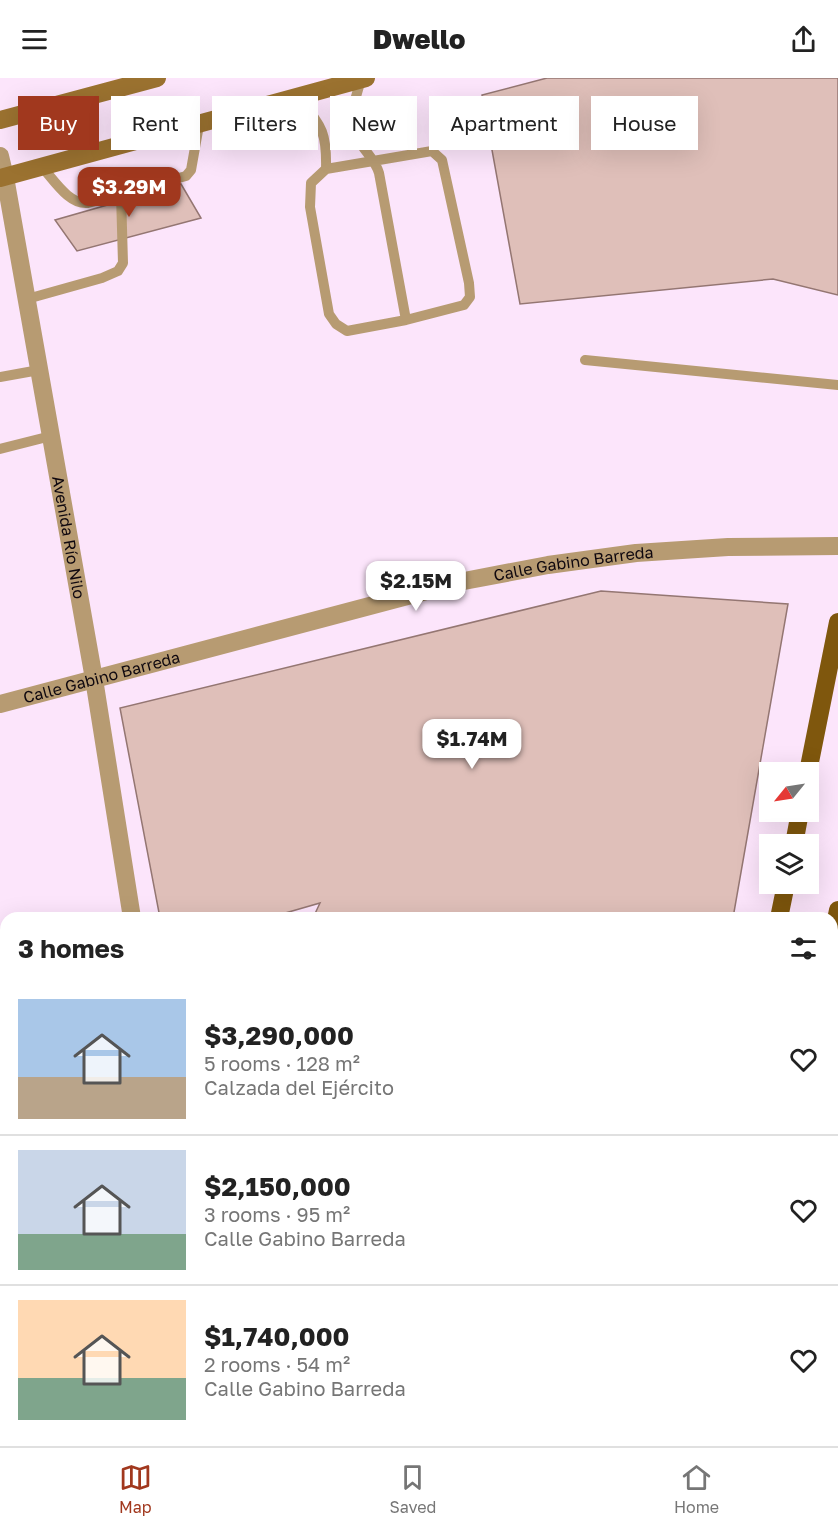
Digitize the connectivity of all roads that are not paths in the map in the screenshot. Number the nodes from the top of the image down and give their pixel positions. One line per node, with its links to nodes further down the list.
1 (157, 78): 4 (main road)
2 (363, 79): 3 (main road); 9 (lane)
3 (297, 96)
4 (0, 120)
5 (318, 122): 11 (lane)
6 (111, 149): 10 (main road)
7 (195, 150): 13 (lane)
8 (0, 156): 12 (street, Avenida Río Nilo)
9 (375, 161): 11 (lane); 15 (lane); 15 (lane)
10 (42, 167): 12 (main road); 13 (lane)
11 (326, 169): 15 (lane)
12 (3, 178): 14 (street, Avenida Río Nilo)
13 (121, 194): 14 (lane)
14 (27, 299): 17 (street, Avenida Río Nilo)
15 (406, 320)
16 (585, 360): 19 (lane)
17 (39, 370): 18 (lane); 20 (street, Avenida Río Nilo)
18 (0, 377)
19 (838, 385)
20 (51, 436): 21 (lane); 24 (street, Avenida Río Nilo)
21 (0, 449)
22 (838, 546): 24 (street, Calle Gabino Barreda)
23 (838, 622): 26 (main road)
24 (94, 680): 25 (street, Calle Gabino Barreda); 28 (street, Avenida Río Nilo)
25 (0, 704)
26 (810, 762)
27 (784, 894): 29 (main road)
28 (131, 912)
29 (780, 912)

